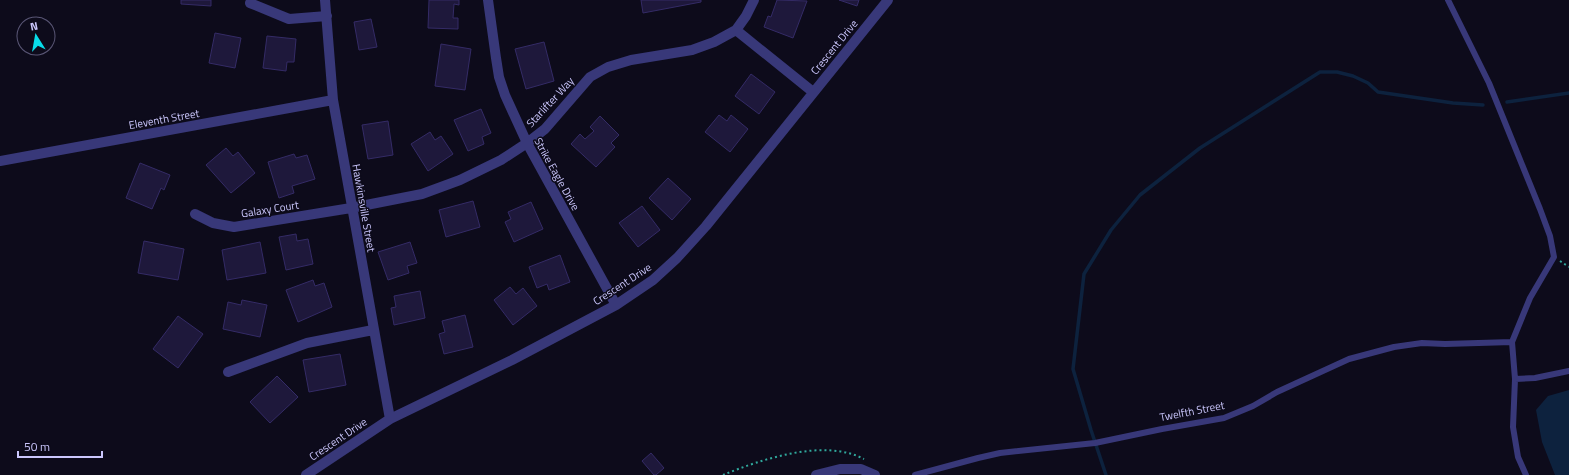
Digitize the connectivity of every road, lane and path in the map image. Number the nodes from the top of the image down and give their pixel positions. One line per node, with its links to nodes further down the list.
1 (325, 0): 7 (street, Hawkinsville Street)
2 (488, 0): 11 (street, Strike Eagle Drive)
3 (754, 0): 8 (street, Starlifter Way)
4 (888, 0): 9 (street, Crescent Drive)
5 (1448, 0): 17 (lane)
6 (250, 3): 7 (street)
7 (326, 16): 10 (street, Hawkinsville Street)
8 (736, 30): 9 (street); 11 (street, Starlifter Way)
9 (813, 92): 15 (street, Crescent Drive)
10 (333, 100): 12 (street, Eleventh Street); 13 (street, Hawkinsville Street)
11 (527, 143): 13 (street, Starlifter Way); 15 (street, Strike Eagle Drive)
12 (0, 161)
13 (351, 208): 14 (street, Galaxy Court); 16 (street, Hawkinsville Street)
14 (195, 214)
15 (616, 305): 21 (street, Crescent Drive)
16 (373, 330): 19 (street); 21 (street, Hawkinsville Street)
17 (1512, 342): 20 (lane); 27 (lane, Twelfth Street)
18 (1569, 371): 20 (lane)
19 (228, 372)
20 (1515, 379): 28 (lane)
21 (390, 419): 23 (street, Crescent Drive)
22 (865, 459): 24 (path)
23 (306, 475)
24 (723, 475)
25 (816, 475): 26 (street)
26 (876, 475)
27 (916, 475)
28 (1526, 475)

